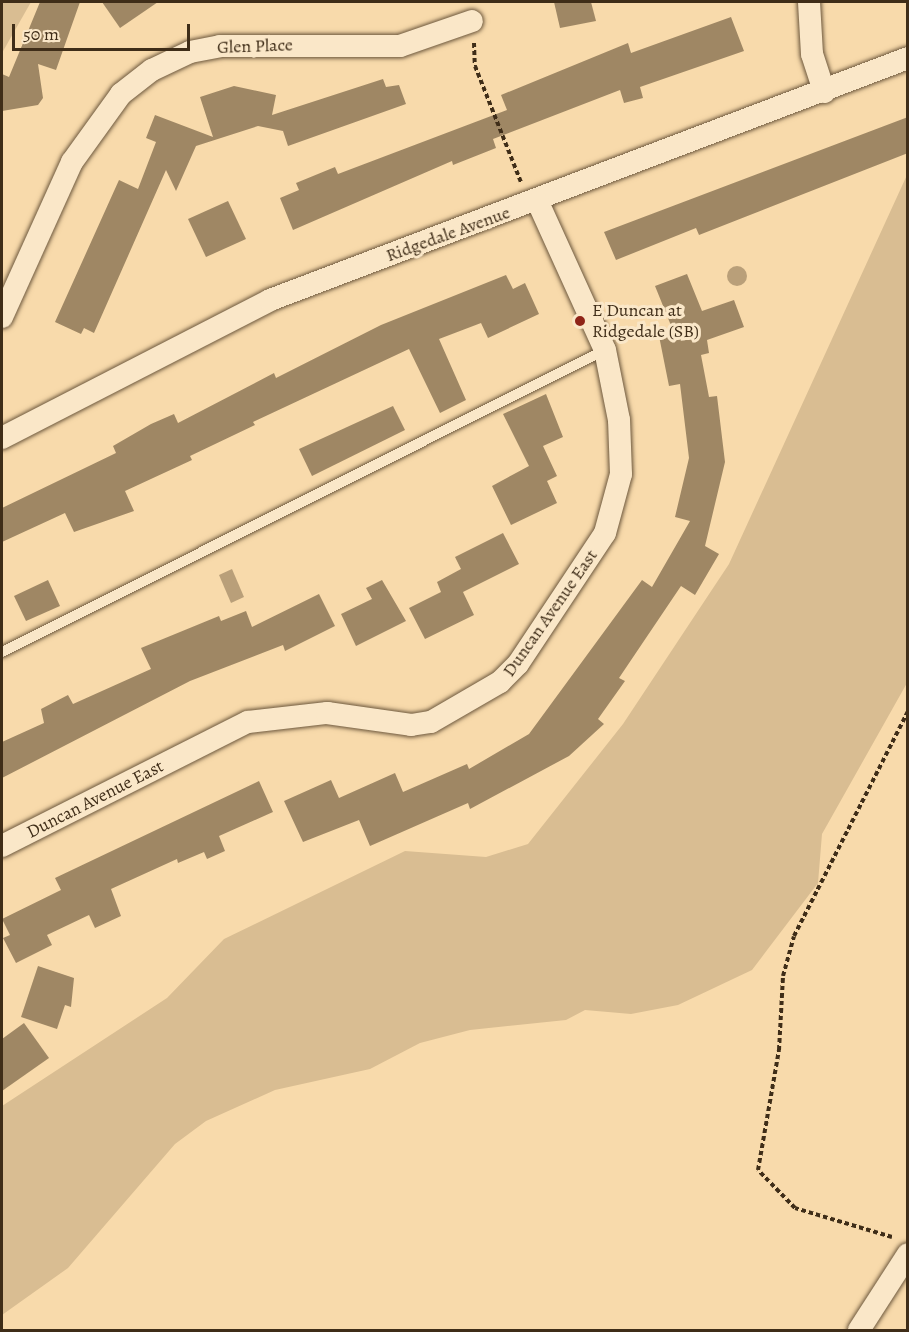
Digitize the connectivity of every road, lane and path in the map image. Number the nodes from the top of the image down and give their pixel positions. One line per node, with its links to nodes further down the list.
1 (809, 2): 4 (street)
2 (472, 21): 5 (path); 6 (street, Glen Place)
3 (908, 58): 4 (street, Ridgedale Avenue)
4 (824, 92): 5 (street, Ridgedale Avenue)
5 (538, 202): 7 (street, Duncan Avenue East); 8 (street, Ridgedale Avenue)
6 (2, 317)
7 (605, 350): 9 (lane); 11 (street, Duncan Avenue East)
8 (2, 438)
9 (2, 652)
10 (908, 711): 12 (path)
11 (2, 846)
12 (902, 1246): 13 (street)
13 (859, 1330)

